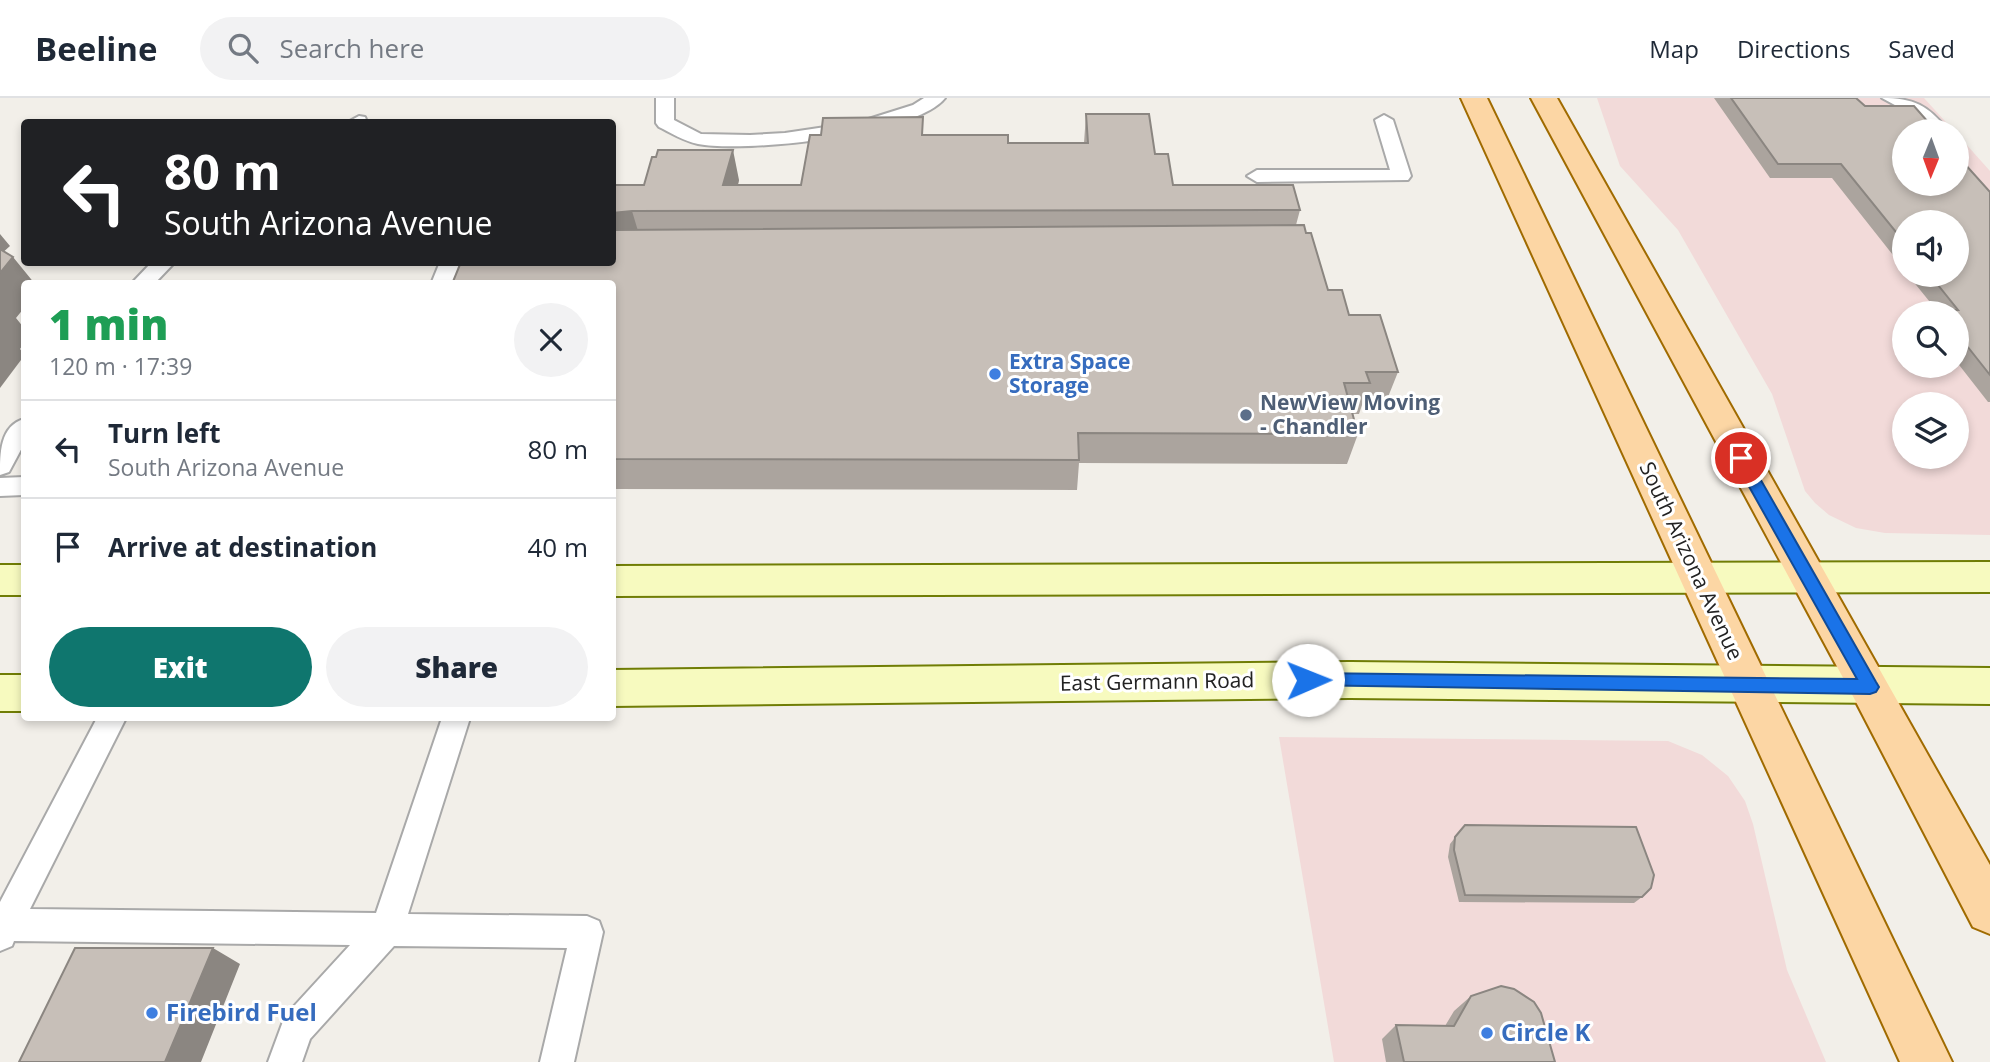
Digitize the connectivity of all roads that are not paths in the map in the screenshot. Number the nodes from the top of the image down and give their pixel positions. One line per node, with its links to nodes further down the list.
1 (665, 98): 2 (lane)
2 (936, 98)
3 (1474, 98): 15 (main road, South Arizona Avenue)
4 (1544, 98): 16 (main road)
5 (1891, 98): 6 (lane)
6 (1927, 119)
7 (1384, 120): 8 (lane)
8 (1257, 176)
9 (161, 266): 10 (lane)
10 (145, 280)
11 (21, 431): 12 (lane)
12 (0, 466)
13 (21, 486): 14 (lane)
14 (0, 487)
15 (1699, 576): 16 (main road); 20 (main road); 21 (main road, South Arizona Avenue)
16 (1807, 578): 17 (main road); 23 (main road)
17 (1990, 578)
18 (0, 580): 19 (main road)
19 (21, 580)
20 (616, 581)
21 (1749, 684): 23 (main road, East Germann Road); 24 (main road, East Germann Road); 34 (main road, South Arizona Avenue)
22 (1990, 686): 23 (main road, East Germann Road)
23 (1870, 687): 29 (main road)
24 (616, 688)
25 (0, 693): 26 (main road)
26 (21, 693)
27 (111, 721): 31 (lane)
28 (455, 721): 30 (lane)
29 (1990, 911)
30 (387, 929): 31 (lane); 32 (lane); 33 (lane)
31 (3, 930)
32 (285, 1062)
33 (557, 1062)
34 (1926, 1062)

